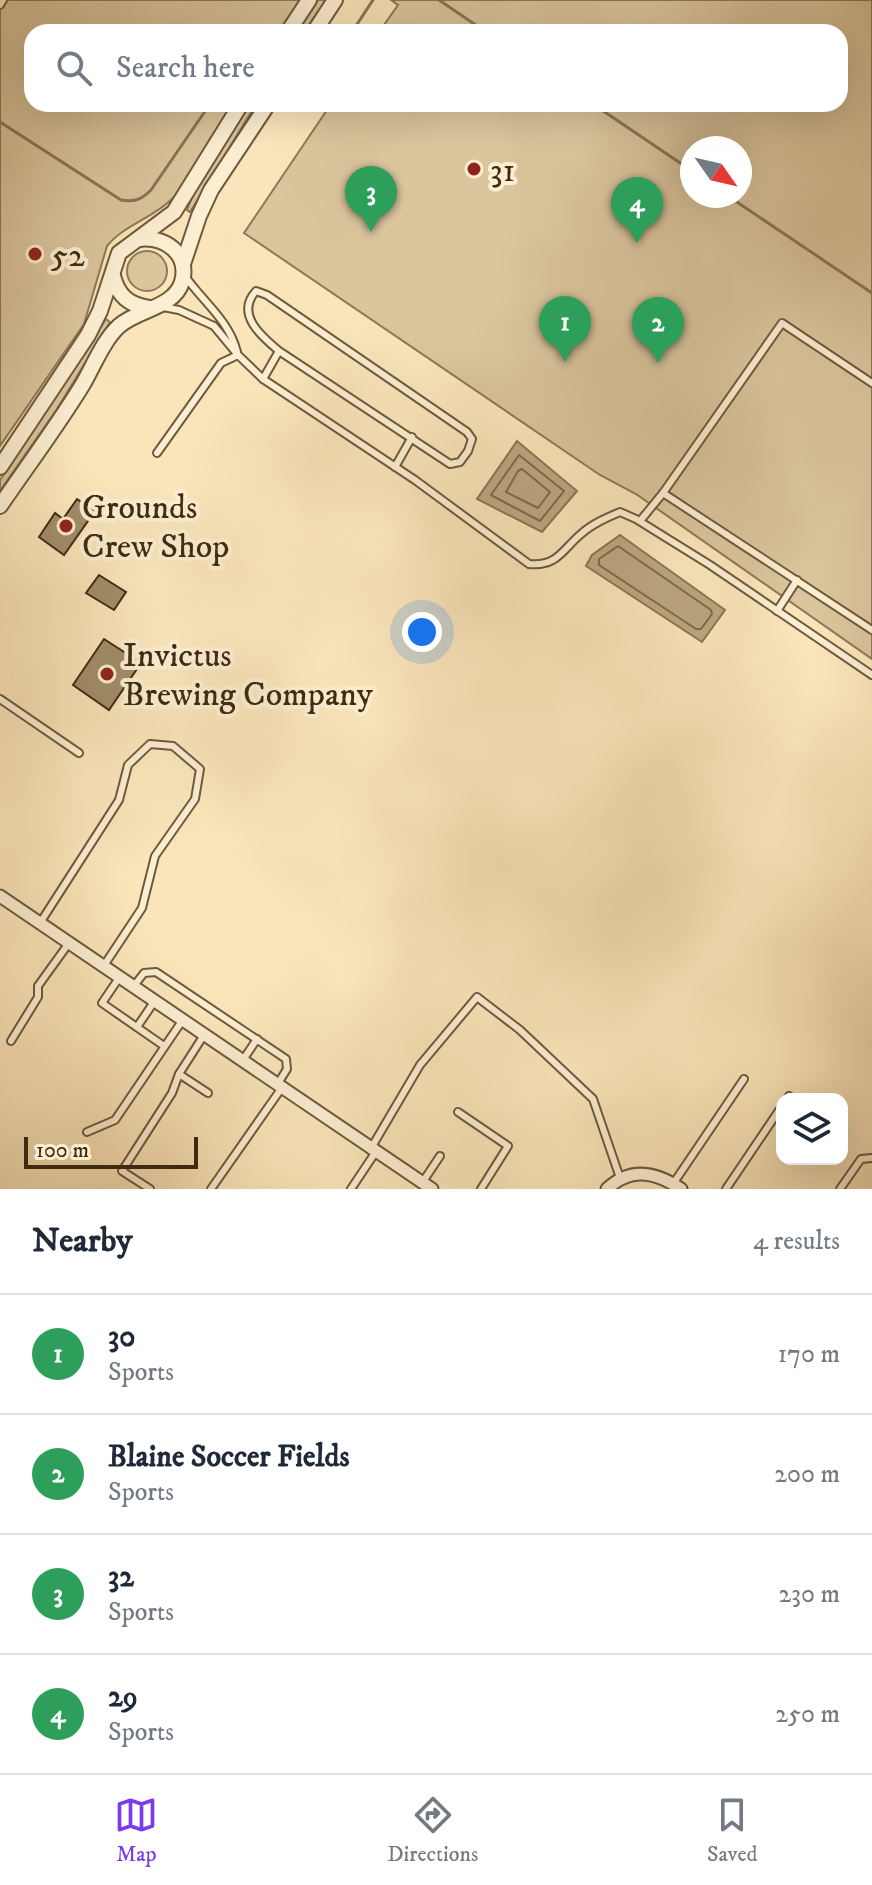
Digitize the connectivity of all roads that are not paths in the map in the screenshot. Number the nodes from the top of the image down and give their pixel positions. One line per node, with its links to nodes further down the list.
1 (3, 0): 4 (lane)
2 (309, 0): 5 (street)
3 (335, 0): 6 (street)
4 (0, 5)
5 (293, 24)
6 (319, 24)
7 (236, 112): 9 (street)
8 (263, 112): 10 (street)
9 (138, 239): 10 (street); 11 (street)
10 (183, 269): 12 (street); 14 (lane)
11 (113, 276): 12 (street); 19 (street)
12 (154, 307): 14 (lane); 22 (street)
13 (279, 351): 15 (lane); 17 (lane); 17 (lane)
14 (238, 355): 15 (lane); 18 (lane)
15 (263, 379): 20 (lane)
16 (872, 383): 21 (lane)
17 (412, 437): 20 (lane)
18 (157, 453)
19 (0, 467)
20 (395, 467): 23 (lane)
21 (663, 493): 23 (lane); 24 (lane)
22 (0, 506)
23 (640, 521): 25 (lane)
24 (797, 580): 25 (lane); 26 (lane)
25 (777, 611): 27 (lane)
26 (872, 630)
27 (872, 675)
28 (0, 699): 29 (lane)
29 (79, 753)
30 (0, 896): 31 (street)
31 (40, 923): 32 (street); 33 (lane)
32 (69, 943): 33 (street); 41 (lane)
33 (103, 967): 34 (street)
34 (119, 978): 35 (street); 38 (lane)
35 (133, 987): 36 (street); 40 (lane)
36 (154, 1002): 37 (street); 38 (lane)
37 (182, 1021): 39 (street); 42 (lane)
38 (137, 1027): 42 (lane)
39 (204, 1035): 43 (street); 44 (lane)
40 (257, 1039): 43 (lane); 46 (lane)
41 (11, 1041)
42 (164, 1046): 50 (lane)
43 (242, 1062): 46 (street)
44 (179, 1074): 47 (lane); 57 (lane)
45 (744, 1079): 56 (lane)
46 (279, 1087): 51 (street); 58 (lane)
47 (208, 1093)
48 (458, 1112): 60 (lane)
49 (776, 1115): 62 (lane)
50 (87, 1132)
51 (373, 1151): 54 (lane); 55 (street); 59 (lane)
52 (440, 1156): 55 (lane)
53 (872, 1158): 63 (lane)
54 (620, 1178): 56 (street); 61 (street)
55 (427, 1186)
56 (677, 1186)
57 (150, 1189)
58 (211, 1189)
59 (351, 1189)
60 (481, 1189)
61 (607, 1189)
62 (726, 1189)
63 (840, 1189)

